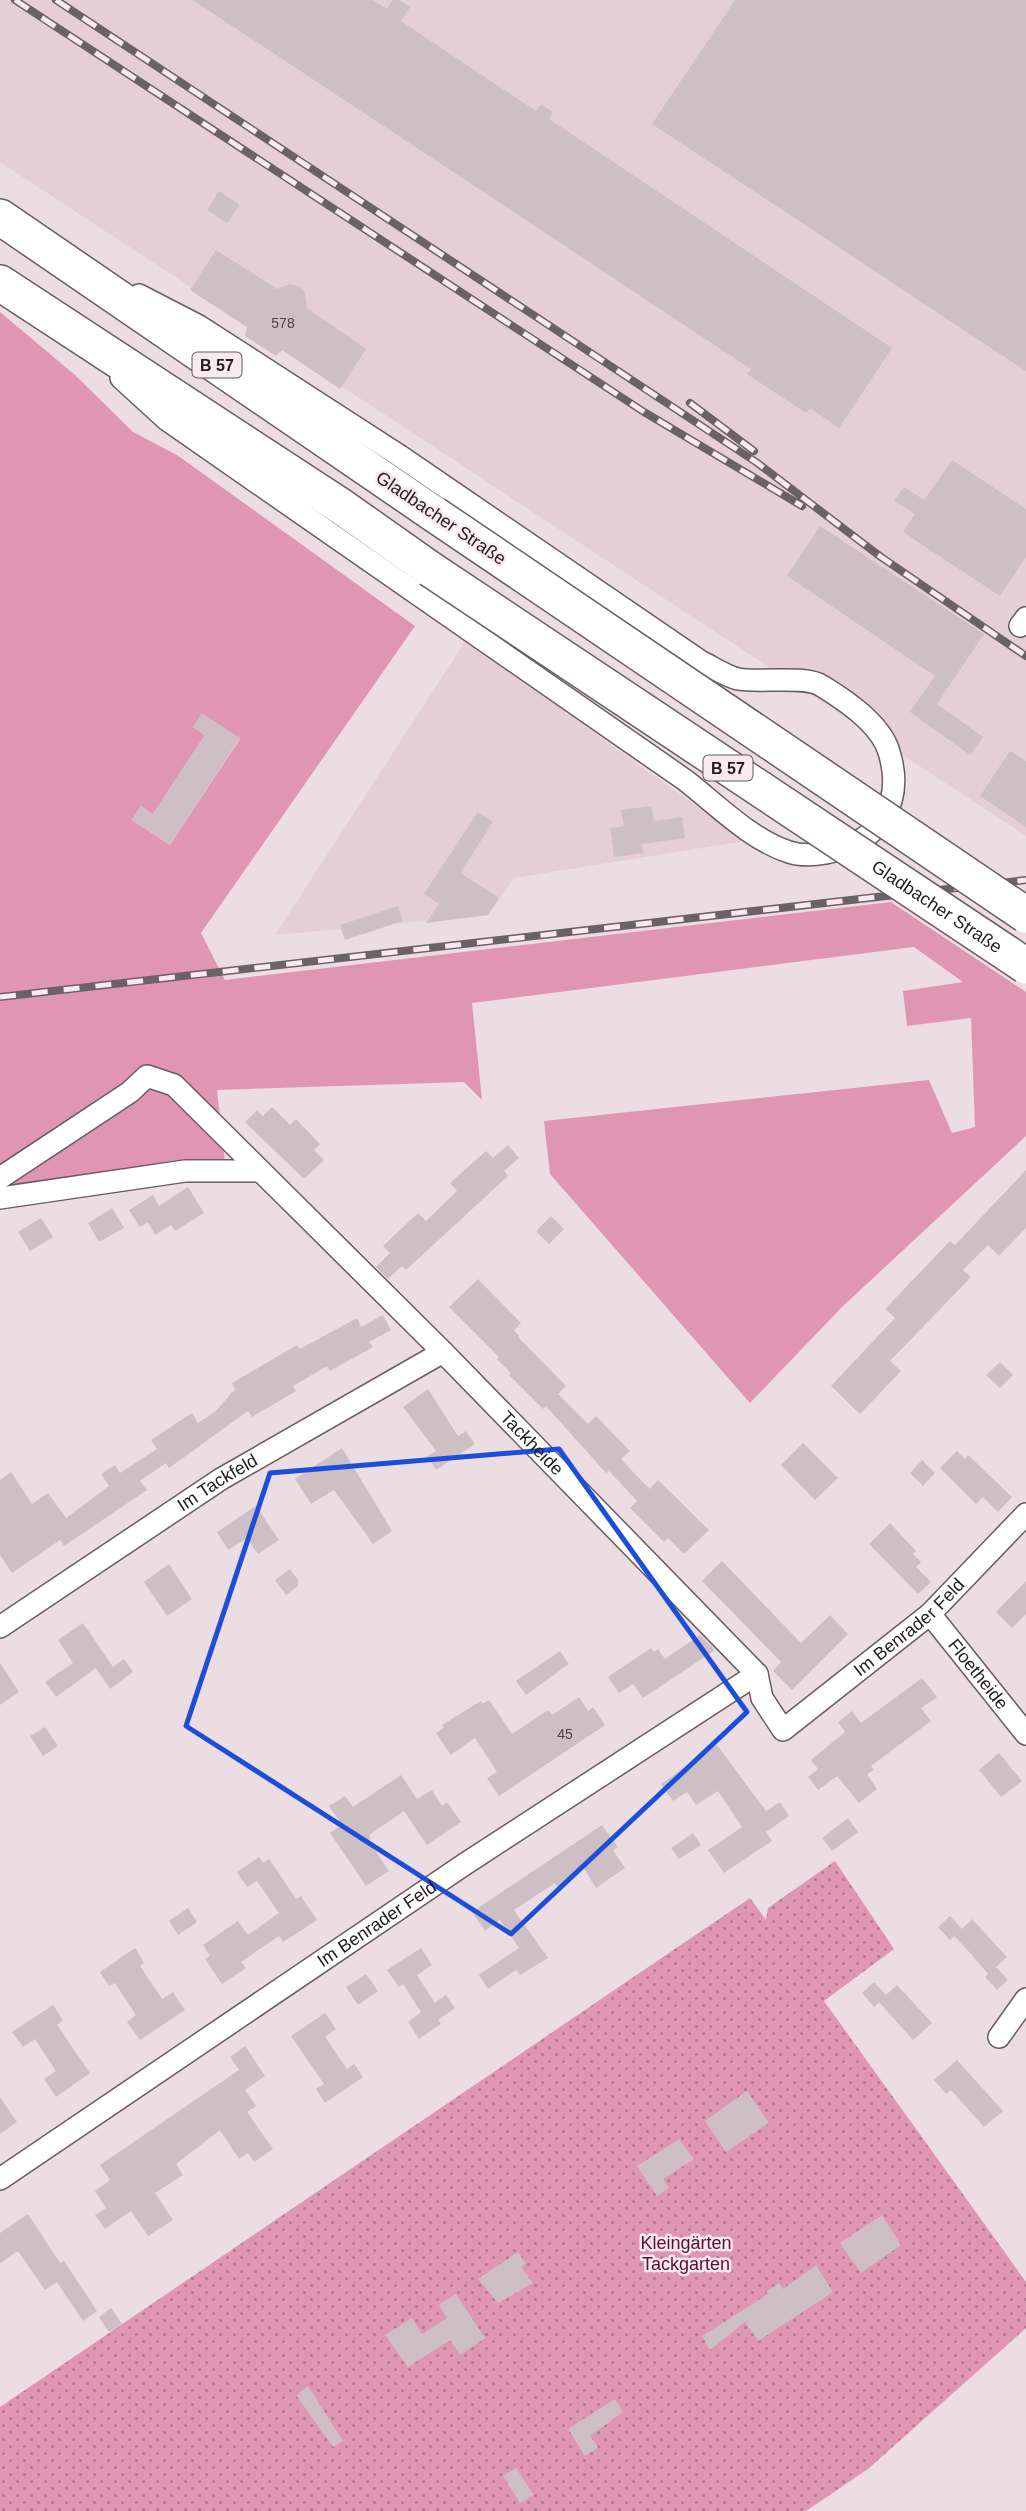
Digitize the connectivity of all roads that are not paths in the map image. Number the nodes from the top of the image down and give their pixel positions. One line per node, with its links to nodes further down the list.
1 (0, 217): 2 (main road, Gladbacher Straße / B 57)
2 (37, 242): 4 (street, Gladbacher Straße); 5 (main road, Gladbacher Straße / B 57, bridge)
3 (0, 283): 4 (main road, Gladbacher Straße / B 57)
4 (83, 338): 6 (main road, Gladbacher Straße / B 57, bridge)
5 (1026, 915)
6 (1026, 966)
7 (260, 1171): 8 (street, Tackheide); 9 (street); 10 (street, Tackheide)
8 (0, 1178)
9 (0, 1198)
10 (443, 1352): 13 (street, Im Tackfeld); 14 (street, Tackheide)
11 (1026, 1514): 12 (street, Im Benrader Feld)
12 (930, 1615): 15 (street, Im Benrader Feld); 16 (street, Floetheide)
13 (0, 1627)
14 (757, 1674): 15 (street, Tackheide); 19 (street, Im Benrader Feld)
15 (783, 1730)
16 (1026, 1734)
17 (1026, 1999): 18 (street)
18 (999, 2037)
19 (0, 2179)

